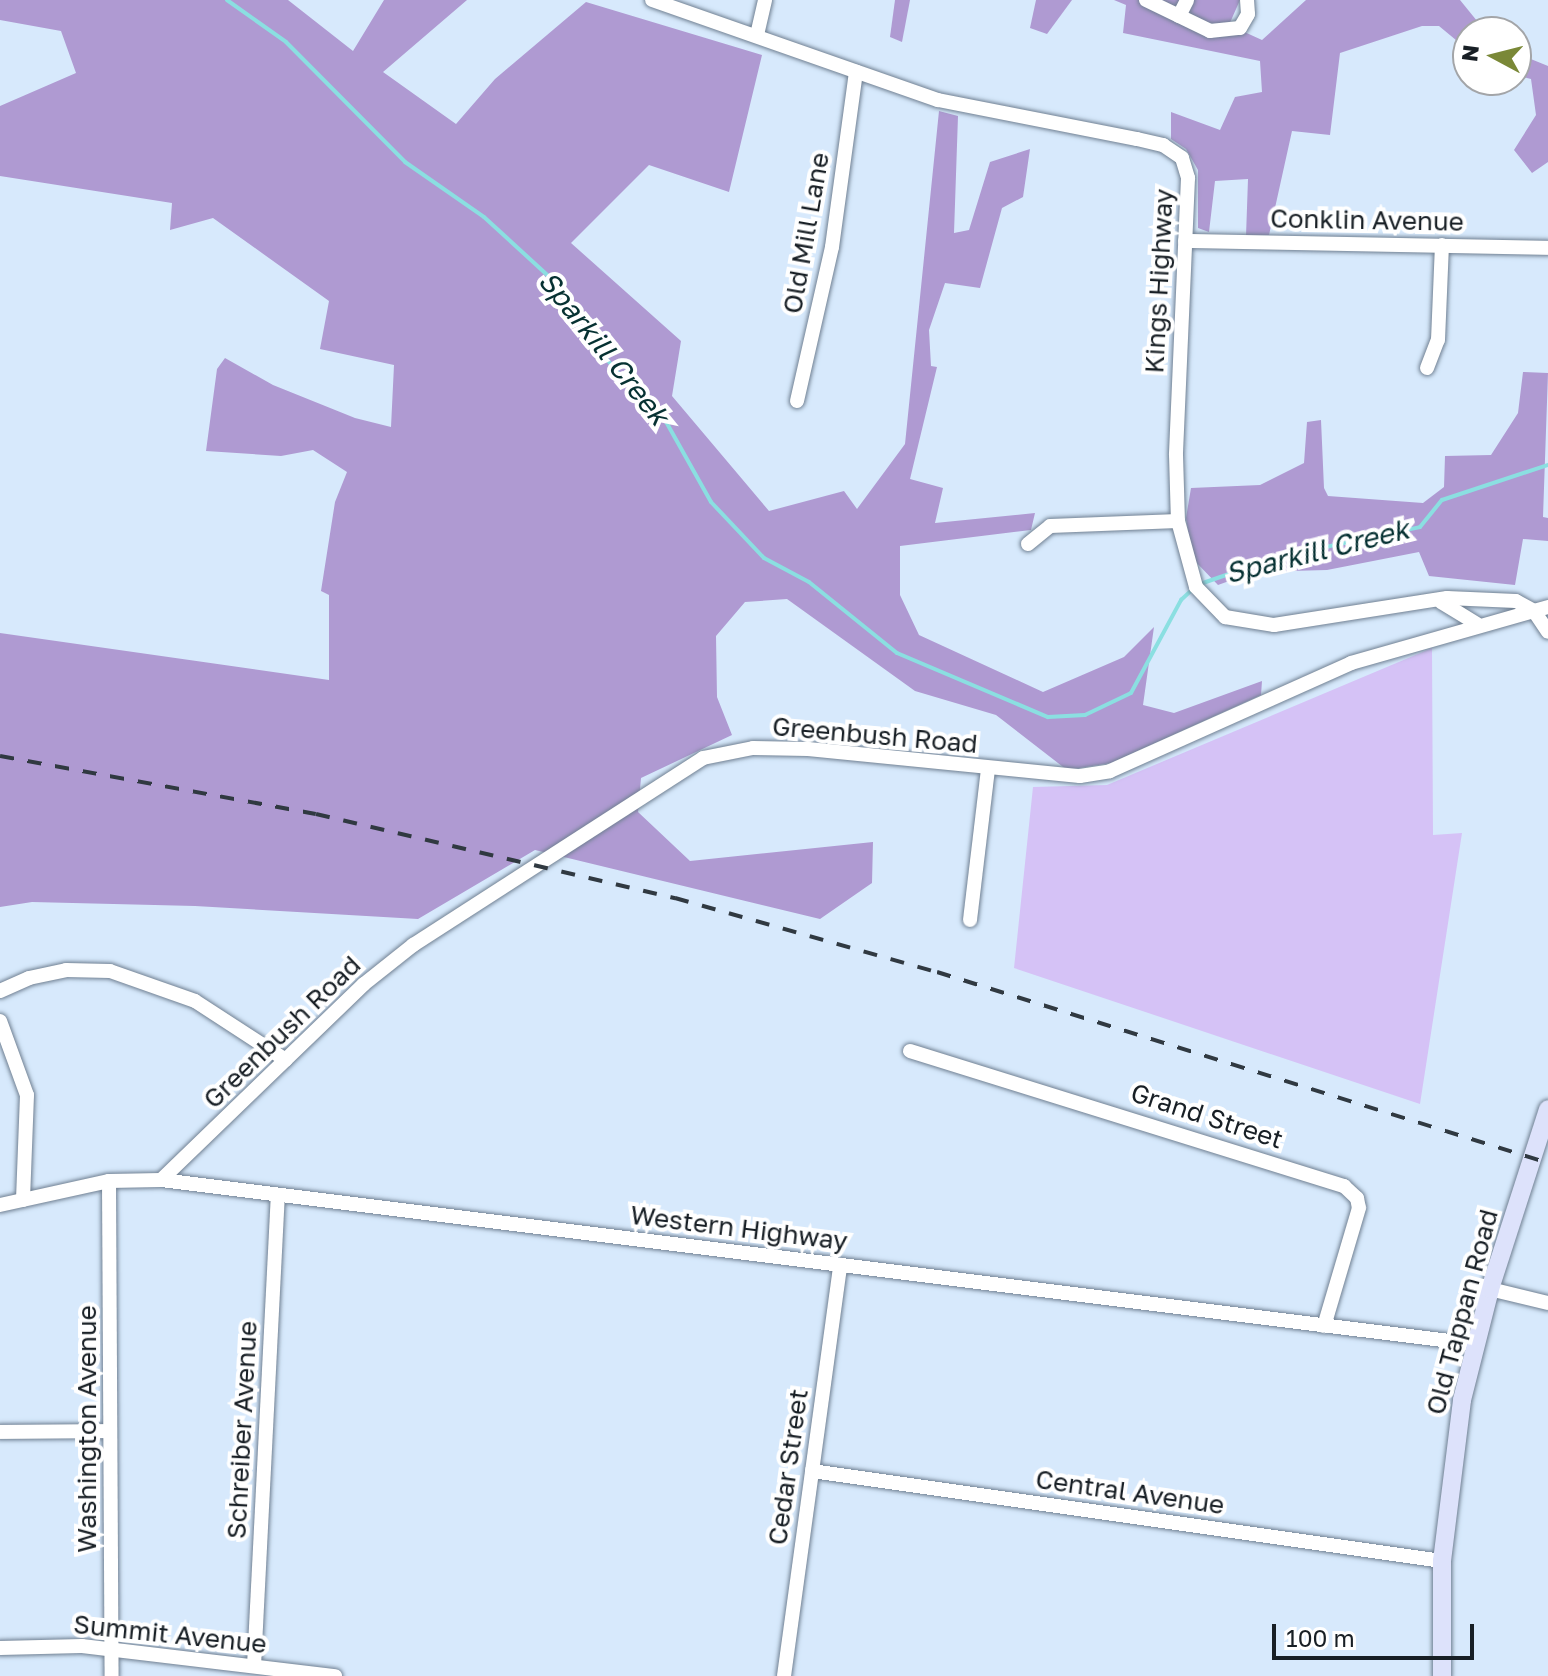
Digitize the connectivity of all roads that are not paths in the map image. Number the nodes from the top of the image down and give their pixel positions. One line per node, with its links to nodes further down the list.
1 (652, 0): 7 (street, Kings Highway)
2 (765, 0): 7 (street)
3 (1146, 0): 6 (street)
4 (1187, 0): 6 (street)
5 (1247, 0): 6 (street)
6 (1179, 16)
7 (757, 35): 8 (street, Kings Highway)
8 (856, 72): 9 (street, Kings Highway); 13 (street, Old Mill Lane)
9 (1185, 241): 10 (street, Conklin Avenue); 14 (street, Kings Highway)
10 (1442, 245): 11 (street, Conklin Avenue); 12 (street)
11 (1548, 248)
12 (1427, 368)
13 (797, 401)
14 (1178, 521): 15 (street); 16 (street, Kings Highway)
15 (1028, 544)
16 (1433, 599): 17 (street, Kings Highway); 18 (street)
17 (1541, 609): 18 (street, Greenbush Road); 19 (street)
18 (1477, 624): 20 (street, Greenbush Road)
19 (1548, 632)
20 (988, 769): 21 (street); 25 (street, Greenbush Road)
21 (970, 920)
22 (0, 991): 25 (street)
23 (0, 1021): 30 (street)
24 (910, 1051): 35 (street, Grand Street)
25 (286, 1060): 27 (street, Greenbush Road)
26 (1548, 1109): 33 (main road, Old Tappan Road)
27 (161, 1180): 28 (street, Western Highway); 29 (street, Western Highway)
28 (109, 1181): 30 (street, Western Highway); 37 (street, Washington Avenue)
29 (278, 1196): 32 (street, Western Highway); 43 (street, Schreiber Avenue)
30 (23, 1200): 31 (street, Western Highway)
31 (0, 1205)
32 (840, 1265): 35 (street, Western Highway); 39 (street, Cedar Street)
33 (1490, 1289): 34 (street); 36 (main road, Old Tappan Road)
34 (1548, 1303)
35 (1324, 1326): 36 (street, Western Highway)
36 (1474, 1344): 40 (main road, Old Tappan Road)
37 (110, 1431): 38 (street); 42 (street, Washington Avenue)
38 (0, 1432)
39 (812, 1471): 40 (street, Central Avenue); 47 (street, Cedar Street)
40 (1442, 1561): 48 (main road, Old Tappan Road)
41 (0, 1648): 42 (street, Summit Avenue)
42 (112, 1653): 43 (street, Summit Avenue); 45 (street, Washington Avenue)
43 (254, 1666): 44 (street, Summit Avenue)
44 (296, 1673): 46 (street, Summit Avenue)
45 (112, 1676)
46 (335, 1676)
47 (784, 1676)
48 (1442, 1676)

